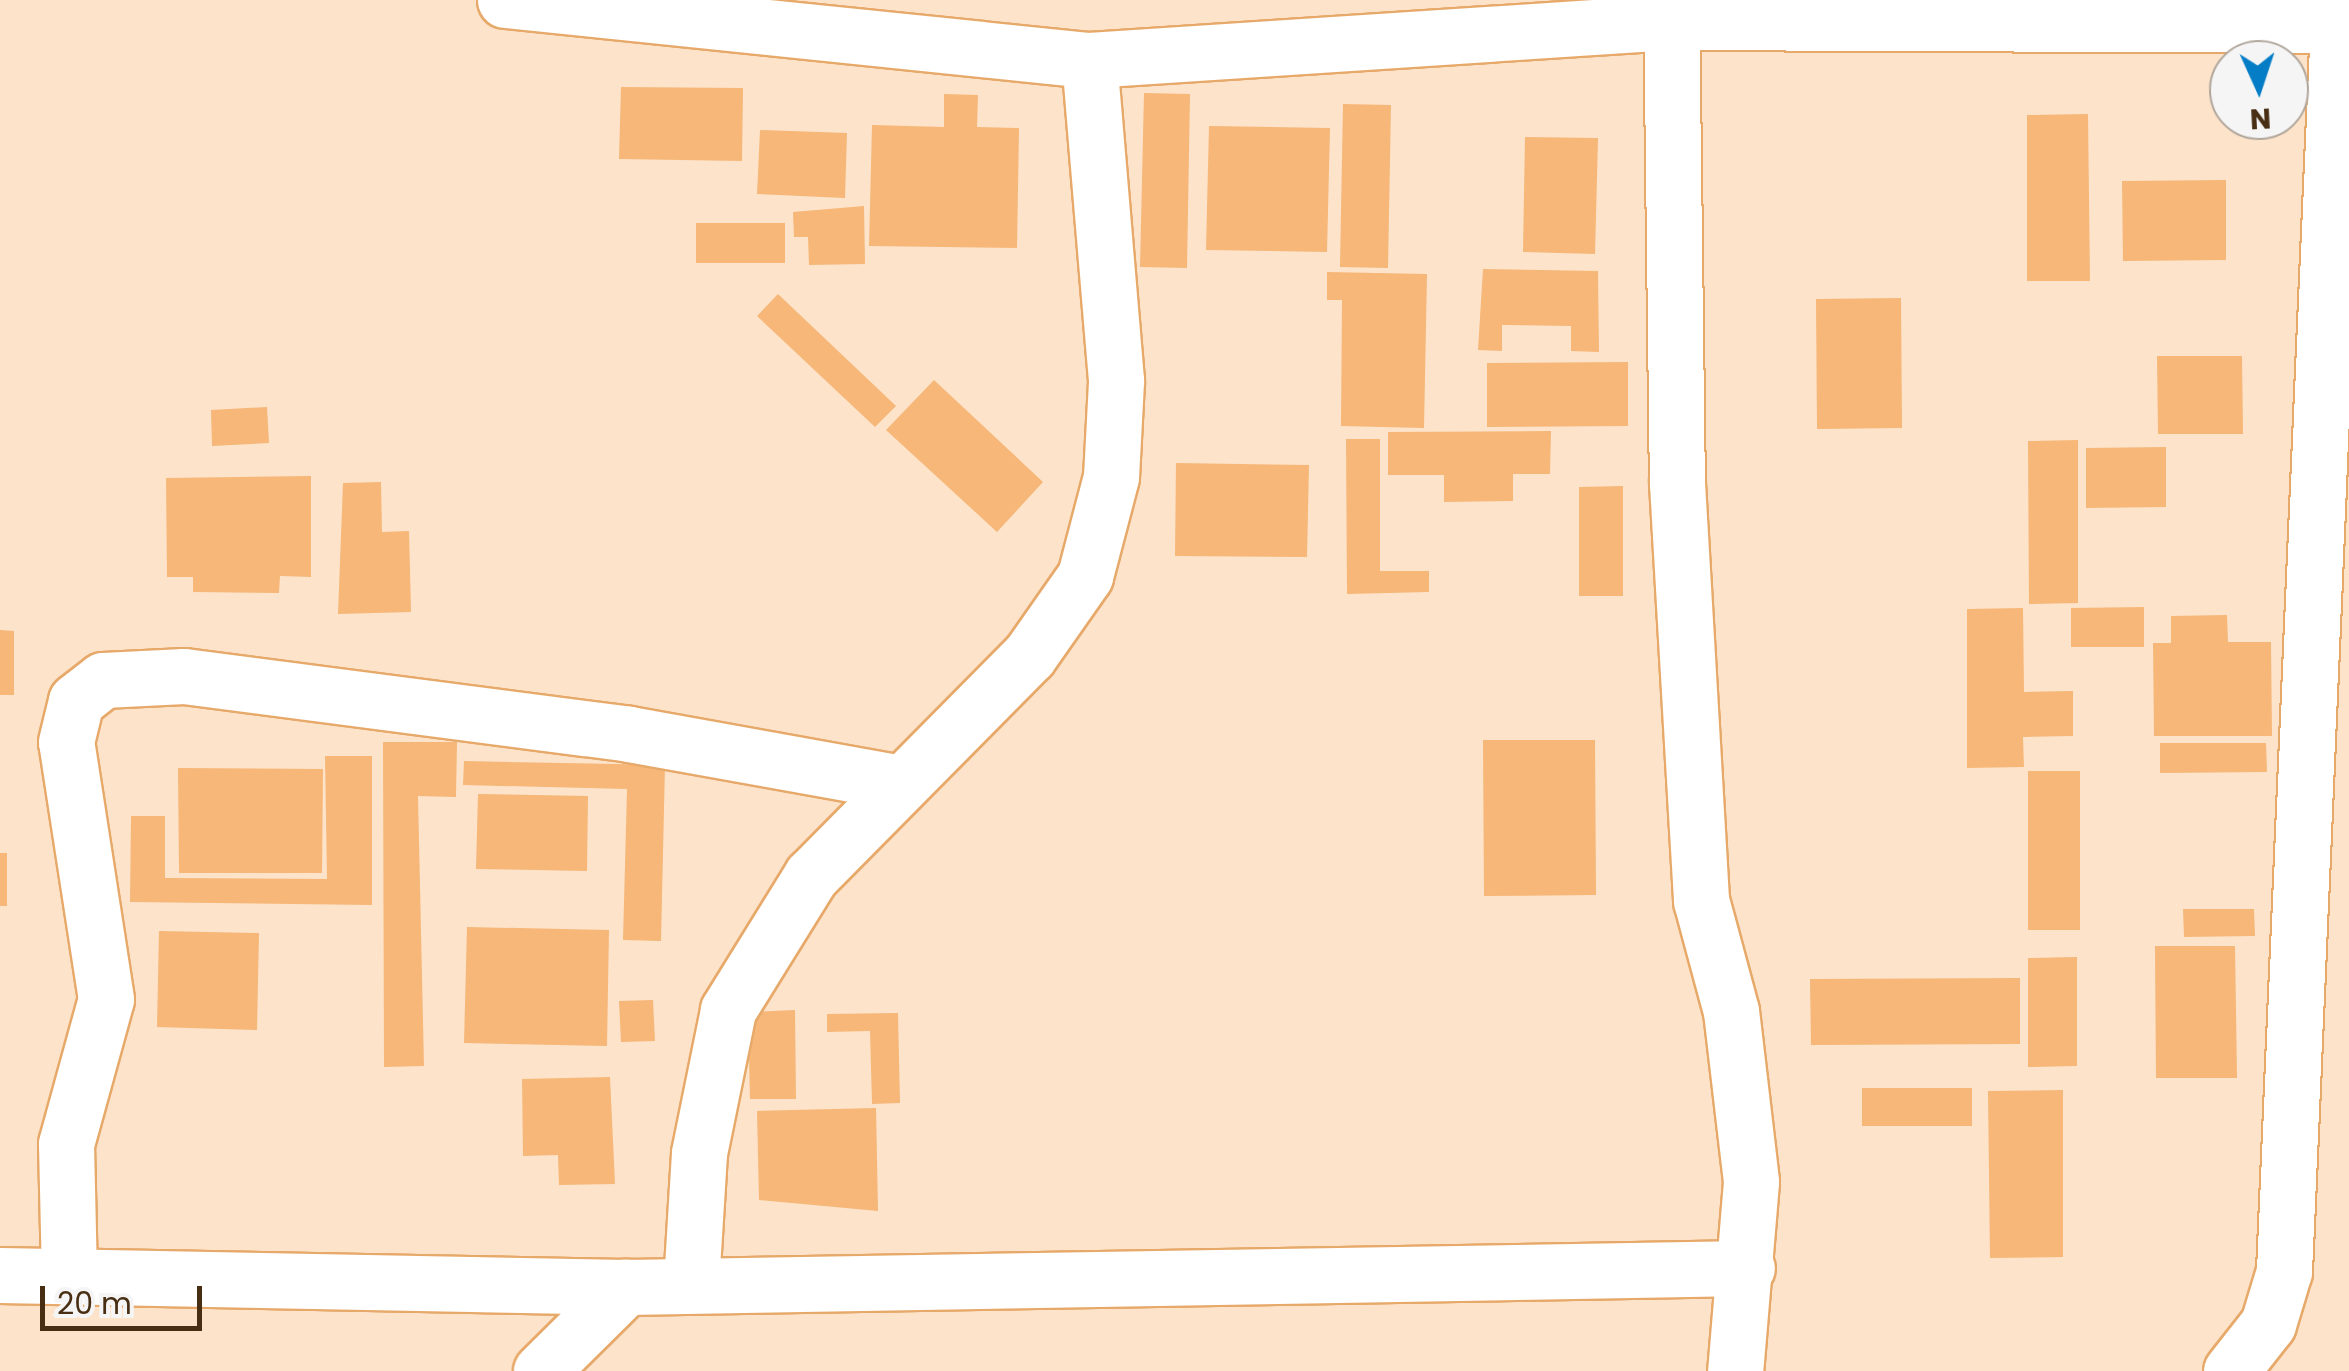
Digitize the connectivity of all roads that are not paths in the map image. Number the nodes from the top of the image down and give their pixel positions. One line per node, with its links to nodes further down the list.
1 (505, 0): 3 (street)
2 (1670, 11): 4 (street); 5 (street); 7 (street)
3 (757, 14): 5 (street)
4 (2342, 17): 14 (street)
5 (1089, 60): 6 (street)
6 (898, 782): 9 (street); 10 (street)
7 (1747, 1268): 10 (street); 13 (street)
8 (0, 1275): 9 (street)
9 (69, 1276): 11 (street)
10 (692, 1284): 11 (street)
11 (626, 1287): 12 (street)
12 (542, 1371)
13 (1735, 1371)
14 (2231, 1371)

